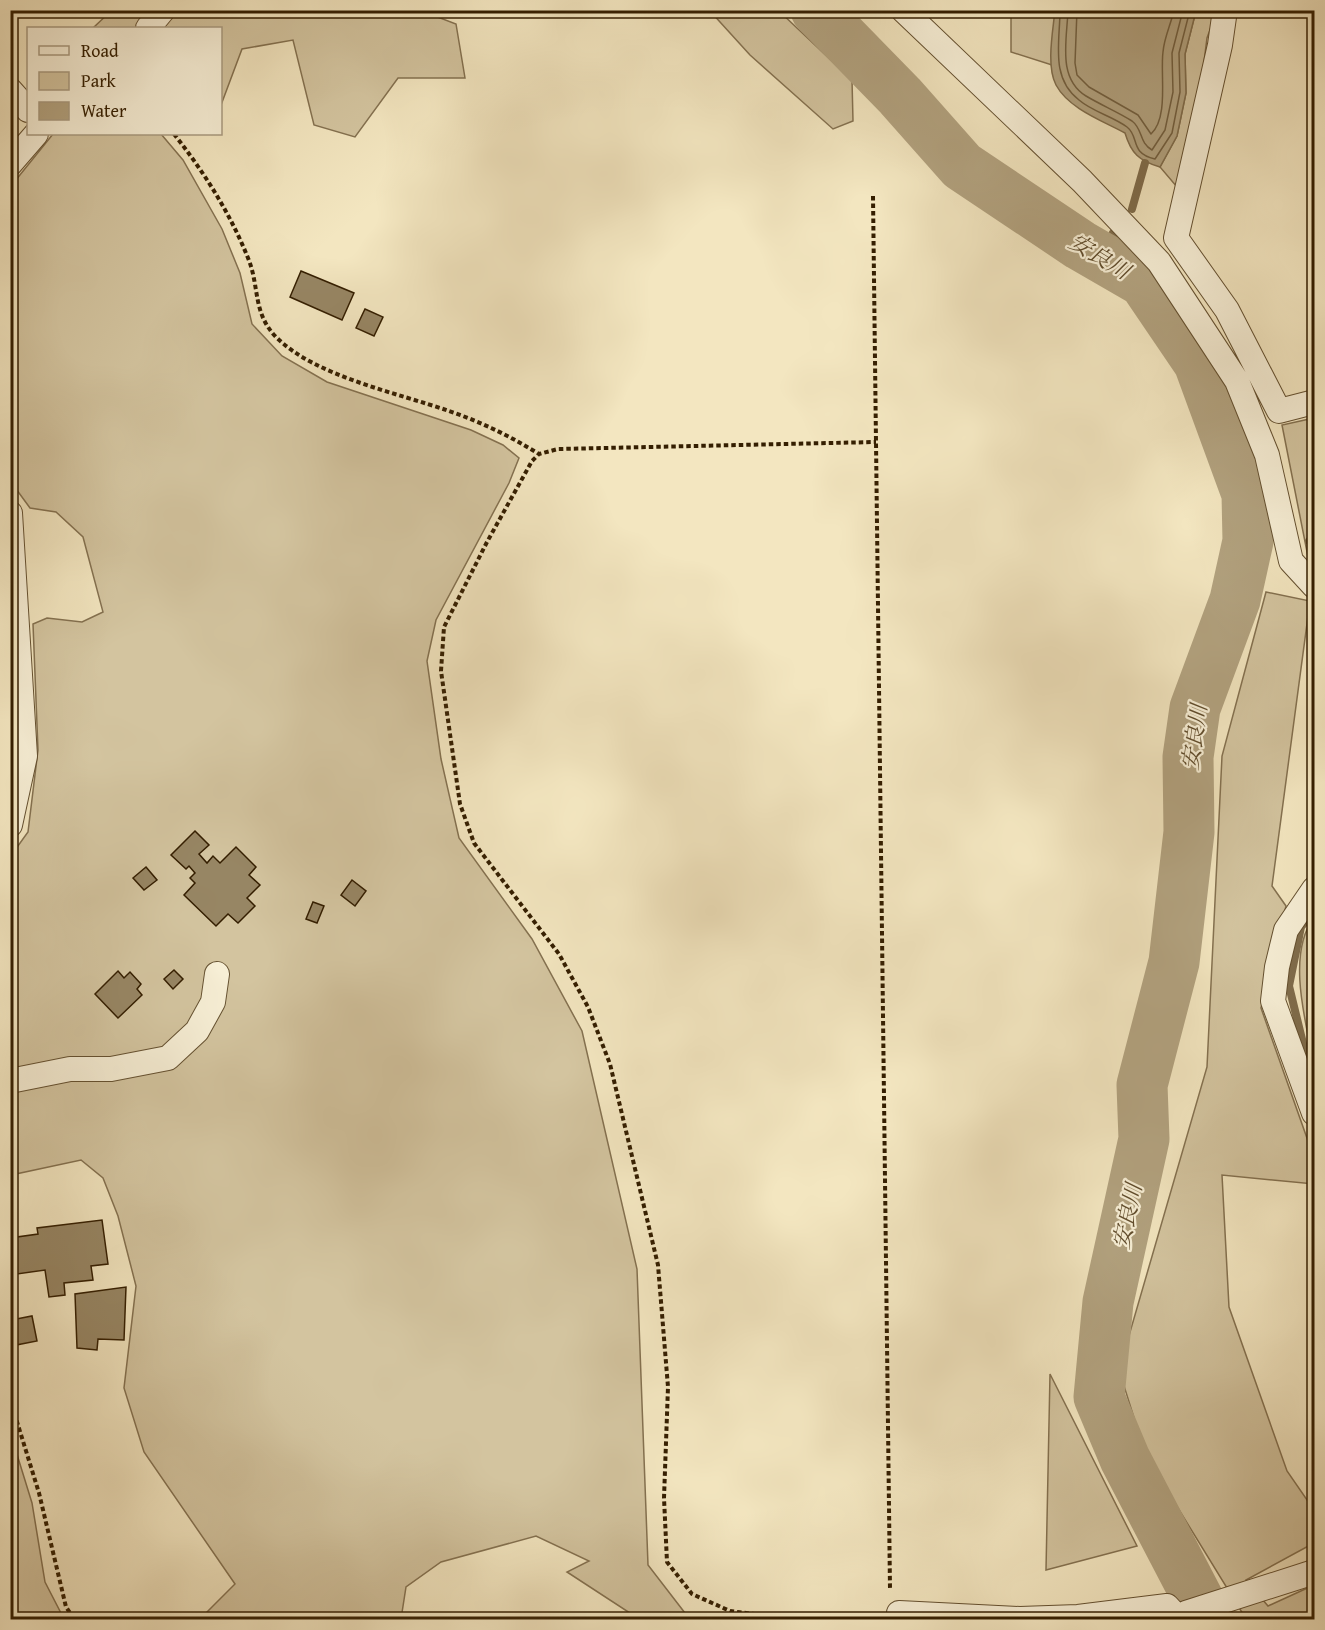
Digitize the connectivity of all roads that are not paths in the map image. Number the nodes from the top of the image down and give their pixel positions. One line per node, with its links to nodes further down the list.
1 (163, 10): 4 (street)
2 (903, 10): 11 (street)
3 (1225, 10): 9 (street)
4 (149, 27)
5 (10, 90): 6 (street)
6 (27, 109)
7 (35, 135): 8 (street)
8 (10, 164)
9 (1314, 402)
10 (10, 513): 12 (street)
11 (1314, 586)
12 (10, 825)
13 (1314, 889): 16 (street)
14 (217, 974): 15 (street)
15 (10, 1081)
16 (1314, 1113)
17 (1314, 1572): 19 (street)
18 (899, 1613): 19 (street)
19 (1182, 1617)

